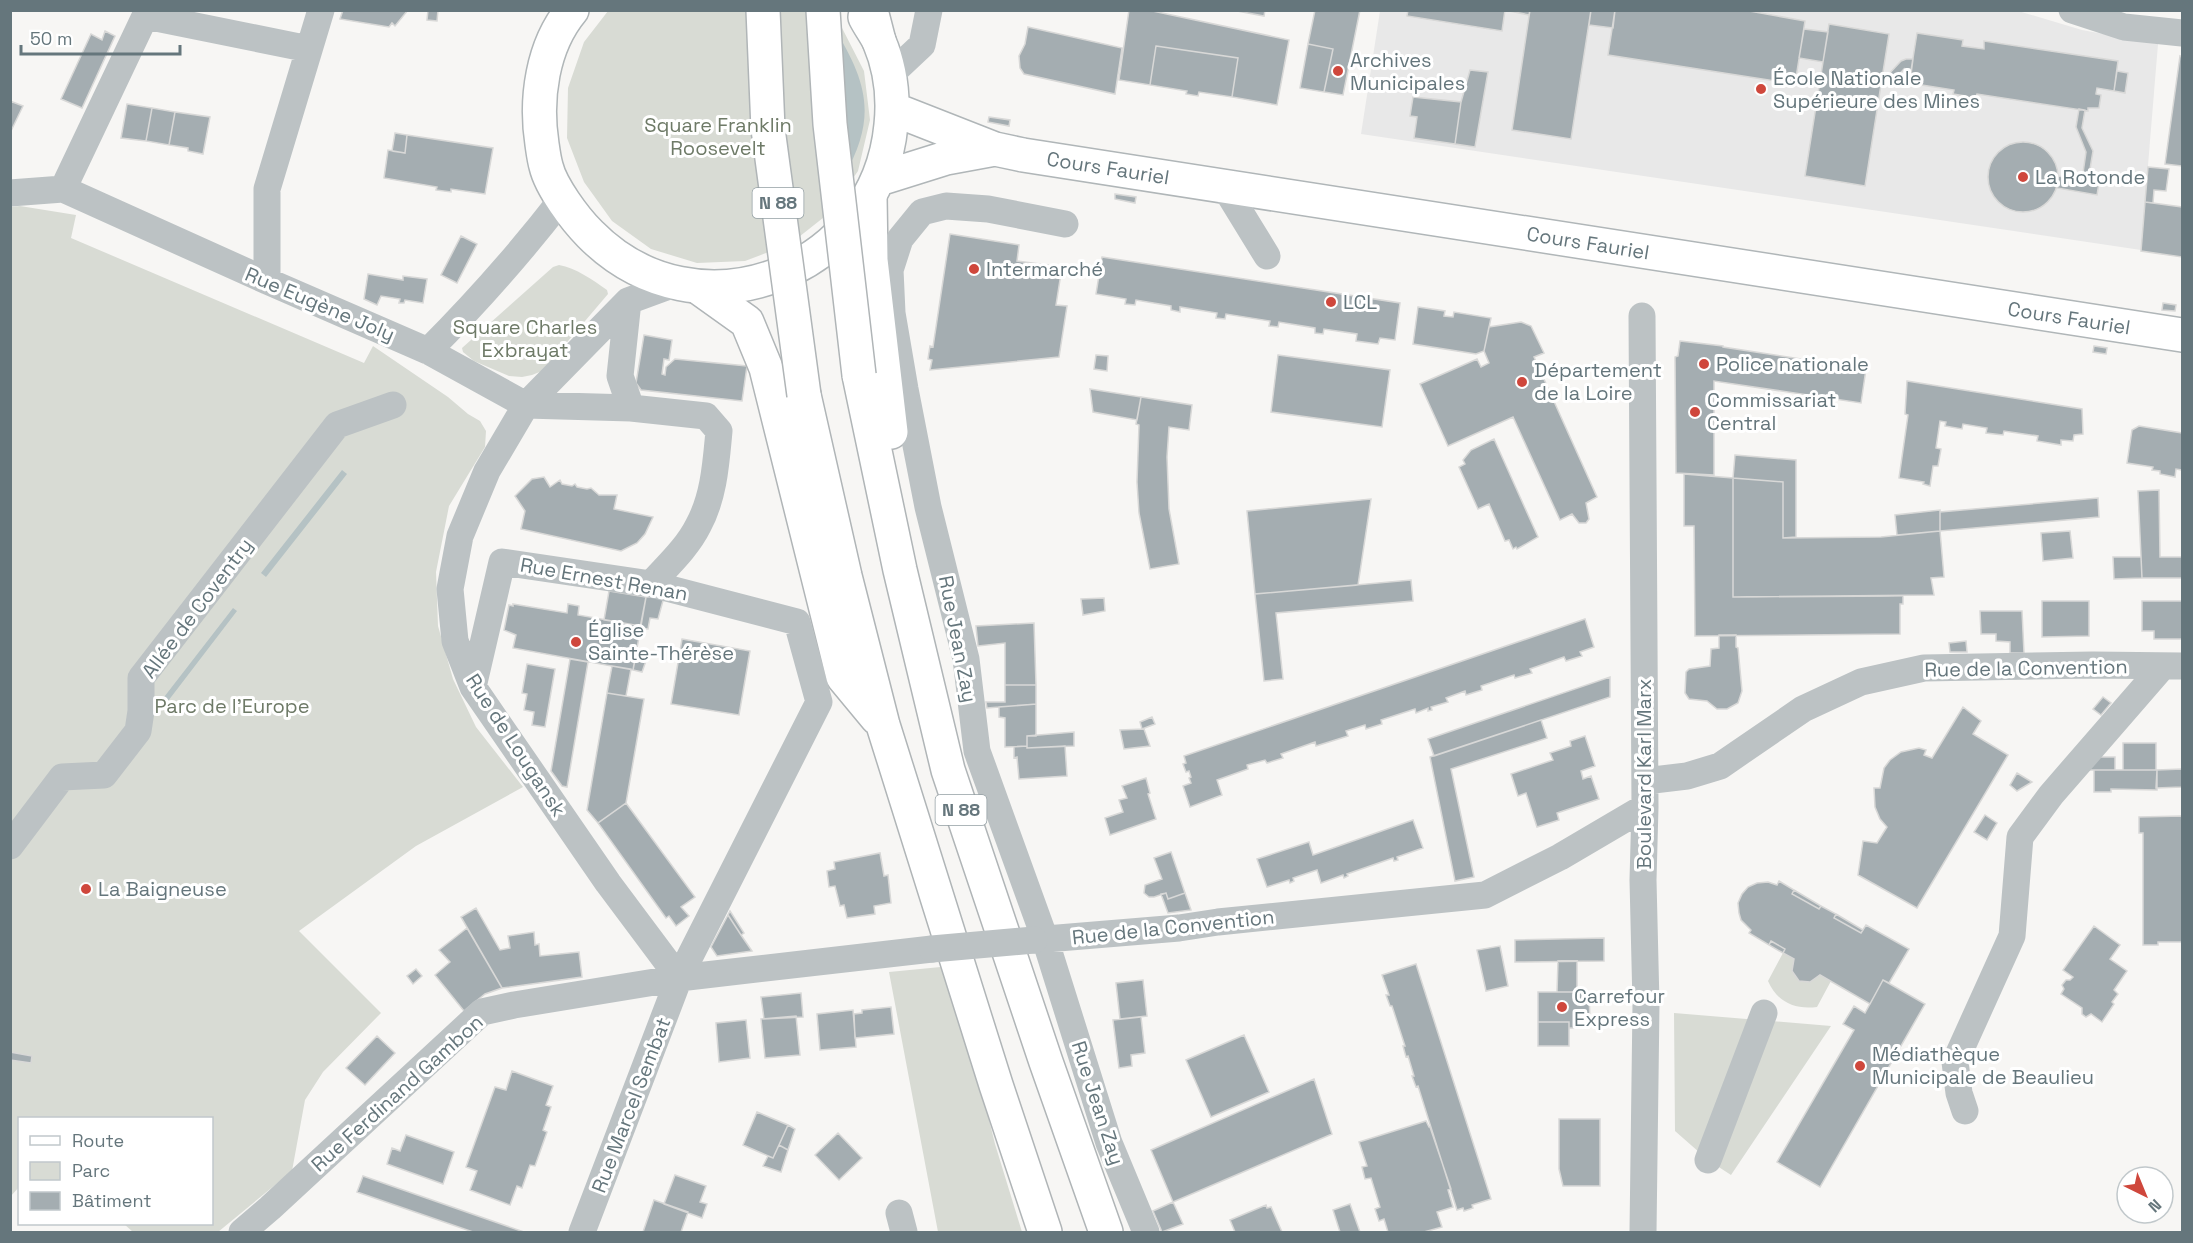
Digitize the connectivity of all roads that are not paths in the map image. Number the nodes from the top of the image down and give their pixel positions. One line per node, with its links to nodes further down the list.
1 (321, 10): 12 (street)
2 (763, 10): 35 (main road, N 88, bridge)
3 (823, 10): 36 (main road, N 88, bridge)
4 (861, 10): 10 (main road)
5 (929, 10): 13 (street)
6 (2072, 10): 9 (street)
7 (147, 13): 12 (street); 18 (street)
8 (567, 13): 20 (main road)
9 (2149, 20): 11 (street)
10 (875, 26): 13 (main road)
11 (2182, 33)
12 (309, 49): 23 (street)
13 (890, 76): 14 (main road)
14 (893, 109): 15 (main road, Cours Fauriel); 17 (main road)
15 (995, 149): 16 (main road, Cours Fauriel); 17 (main road, Cours Fauriel)
16 (1224, 186): 22 (street); 27 (main road, Cours Fauriel)
17 (874, 188): 24 (main road); 36 (main road)
18 (63, 189): 19 (street, Rue Eugène Joly); 23 (street, Rue Eugène Joly)
19 (10, 193)
20 (562, 199): 24 (main road); 28 (street)
21 (1065, 224): 40 (street, Rue Jean Zay)
22 (1267, 256)
23 (267, 282): 28 (street, Rue Eugène Joly)
24 (688, 285): 25 (street, Rue de Lougansk); 35 (main road)
25 (628, 301): 30 (street, Rue de Lougansk); 31 (street)
26 (1642, 316): 37 (street, Boulevard Karl Marx)
27 (2182, 335)
28 (428, 351): 30 (street, Rue Eugène Joly)
29 (393, 405): 39 (street, Allée de Coventry)
30 (526, 405): 31 (street, Rue Eugène Joly); 34 (street, Rue de Lougansk)
31 (631, 408): 32 (street, Rue Eugène Joly)
32 (651, 584): 34 (street, Rue Ernest Renan); 41 (street, Rue Ernest Renan)
33 (2173, 666): 37 (street, Rue de la Convention); 43 (street)
34 (473, 687): 41 (street, Rue de Lougansk)
35 (883, 725): 47 (main road, N 88)
36 (948, 770): 48 (main road, N 88)
37 (1645, 781): 38 (street, Boulevard Karl Marx)
38 (1645, 807): 40 (street, Rue de la Convention); 50 (street, Boulevard Karl Marx)
39 (10, 846)
40 (1039, 940): 41 (street, Rue de la Convention, bridge); 49 (street, Rue Jean Zay)
41 (679, 978): 45 (street, Rue Ferdinand Gambon); 46 (street, Rue Marcel Sembat)
42 (1764, 1013): 44 (street)
43 (1965, 1111)
44 (1708, 1160)
45 (242, 1233)
46 (582, 1233)
47 (1045, 1233)
48 (1106, 1233)
49 (1146, 1233)
50 (1643, 1233)

